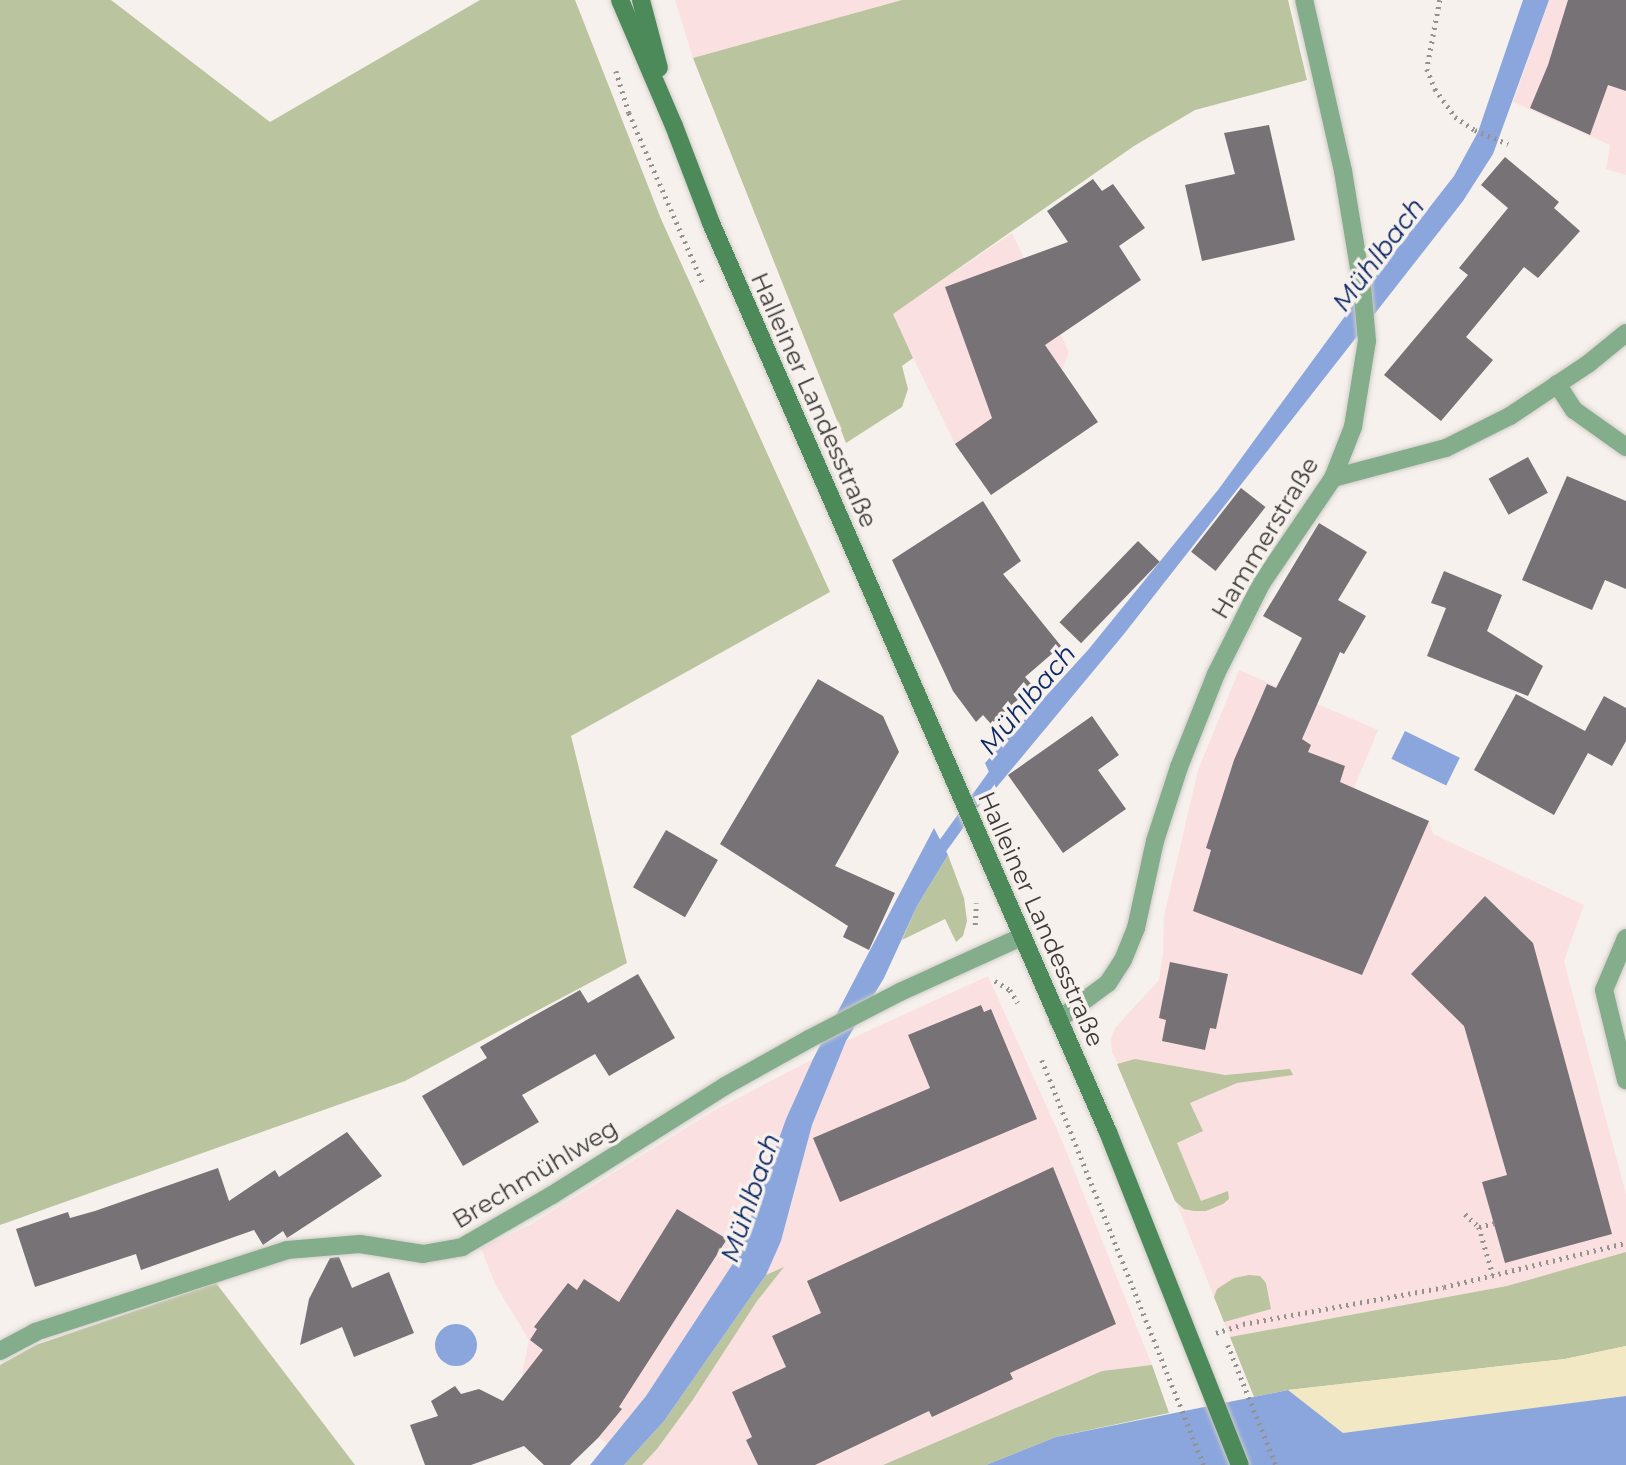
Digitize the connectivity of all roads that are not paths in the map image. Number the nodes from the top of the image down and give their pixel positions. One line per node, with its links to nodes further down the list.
1 (620, 0): 4 (main road, Halleiner Landesstraße)
2 (641, 0): 4 (main road, Halleiner Landesstraße)
3 (1304, 0): 8 (street, Hammerstraße)
4 (674, 126): 9 (main road, Halleiner Landesstraße)
5 (1626, 333): 6 (street)
6 (1557, 384): 7 (street); 8 (street)
7 (1626, 447)
8 (1333, 478): 11 (street, Hammerstraße)
9 (1021, 937): 11 (main road, Halleiner Landesstraße); 13 (street, Brechmühlweg)
10 (1626, 938): 12 (street)
11 (1058, 1020): 14 (main road, Halleiner Landesstraße)
12 (1626, 1080)
13 (0, 1351)
14 (1240, 1465)

